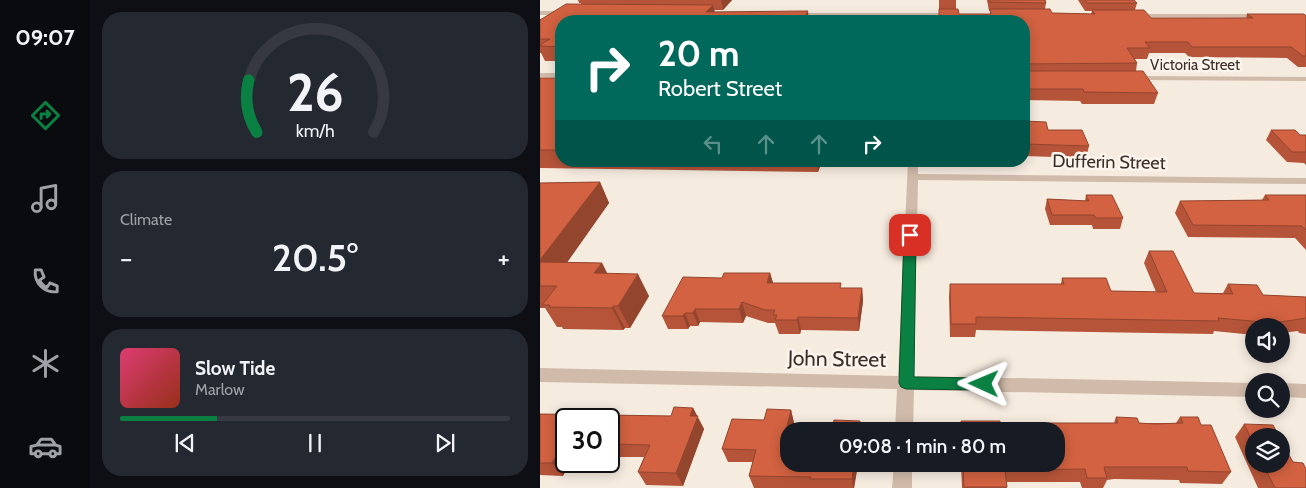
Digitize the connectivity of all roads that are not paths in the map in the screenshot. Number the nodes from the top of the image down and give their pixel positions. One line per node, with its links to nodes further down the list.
1 (540, 13): 2 (street)
2 (579, 13)
3 (784, 14): 4 (street)
4 (818, 15)
5 (1127, 15): 6 (street)
6 (1266, 16)
7 (540, 75): 8 (street)
8 (555, 75)
9 (1123, 78): 10 (street, Victoria Street)
10 (1306, 80)
11 (913, 167): 12 (street)
12 (912, 177): 13 (street, Dufferin Street); 15 (street)
13 (1306, 181)
14 (540, 375): 15 (street, John Street)
15 (906, 383): 16 (street, John Street); 19 (street)
16 (1245, 390)
17 (1290, 390): 18 (street)
18 (1306, 391)
19 (904, 422)
20 (903, 472): 21 (street)
21 (902, 488)

